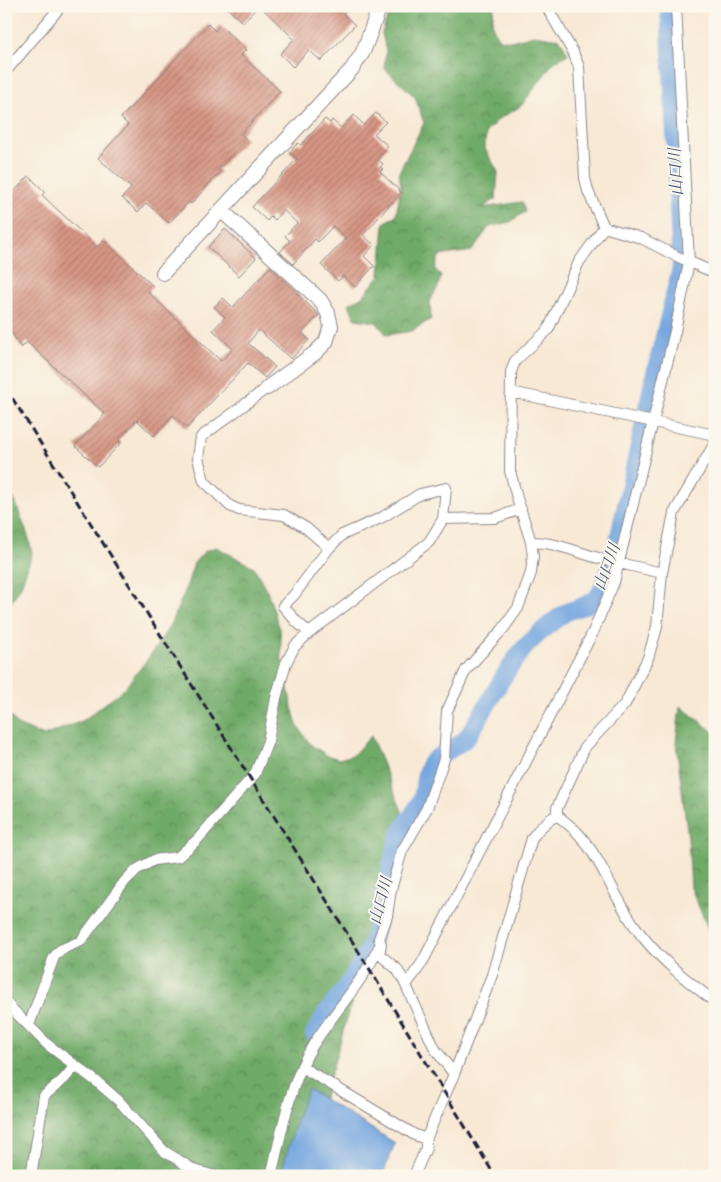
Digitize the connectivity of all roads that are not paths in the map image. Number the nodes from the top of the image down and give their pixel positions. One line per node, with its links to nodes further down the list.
1 (61, 6): 5 (street)
2 (380, 6): 6 (street)
3 (549, 6): 7 (street)
4 (676, 6): 8 (street)
5 (6, 71)
6 (222, 211): 10 (street); 11 (street)
7 (604, 227): 8 (street); 12 (street)
8 (689, 262): 9 (street); 13 (street)
9 (715, 273)
10 (163, 274)
11 (267, 388): 19 (street)
12 (511, 392): 13 (street); 16 (street)
13 (653, 422): 14 (street); 20 (street)
14 (715, 435)
15 (715, 443): 21 (street)
16 (521, 509): 17 (street); 18 (street)
17 (443, 519): 19 (street); 22 (street)
18 (531, 542): 20 (street); 24 (street)
19 (329, 548): 22 (street)
20 (619, 562): 21 (street); 25 (street)
21 (662, 573): 23 (street)
22 (309, 633): 28 (street)
23 (557, 815): 26 (street); 31 (street)
24 (381, 944): 25 (street); 30 (street)
25 (406, 985): 31 (street)
26 (715, 1002)
27 (6, 1003): 28 (street)
28 (29, 1025): 29 (street)
29 (75, 1066): 33 (street); 34 (street)
30 (302, 1067): 32 (street); 35 (street)
31 (454, 1074): 32 (street)
32 (426, 1139): 36 (street)
33 (31, 1176)
34 (215, 1176)
35 (272, 1176)
36 (414, 1176)

